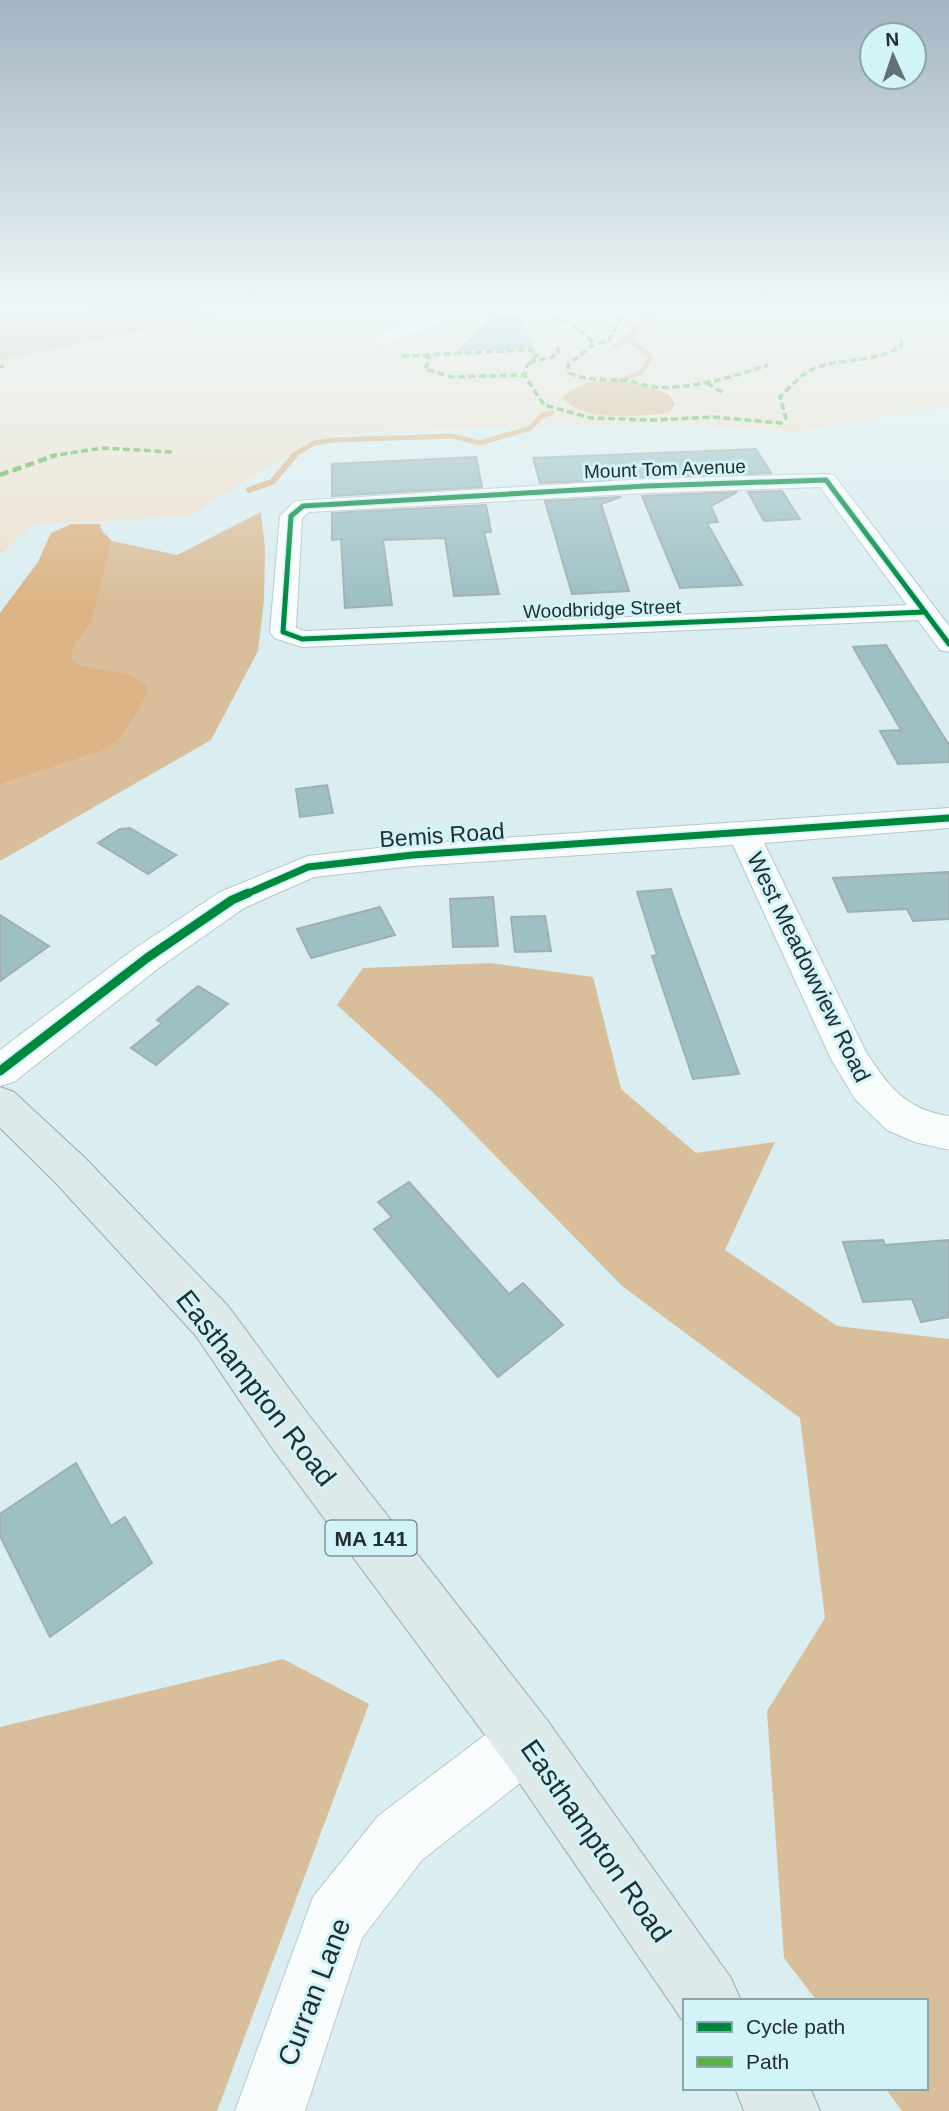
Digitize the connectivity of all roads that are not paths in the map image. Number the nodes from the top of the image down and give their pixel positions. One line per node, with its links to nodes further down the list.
1 (926, 612): 2 (street, Woodbridge Street); 2 (street, Mount Tom Avenue); 3 (street, Mount Tom Avenue)
2 (283, 629)
3 (949, 643)
4 (949, 818): 5 (street, Bemis Road)
5 (744, 834): 6 (street, Bemis Road); 8 (street, West Meadowview Road)
6 (0, 1071)
7 (0, 1104): 9 (main road, Easthampton Road / MA 141)
8 (949, 1133)
9 (526, 1741): 10 (main road, Easthampton Road / MA 141); 12 (street, Curran Lane)
10 (707, 1999)
11 (770, 2090): 13 (main road)
12 (270, 2111)
13 (785, 2111)

